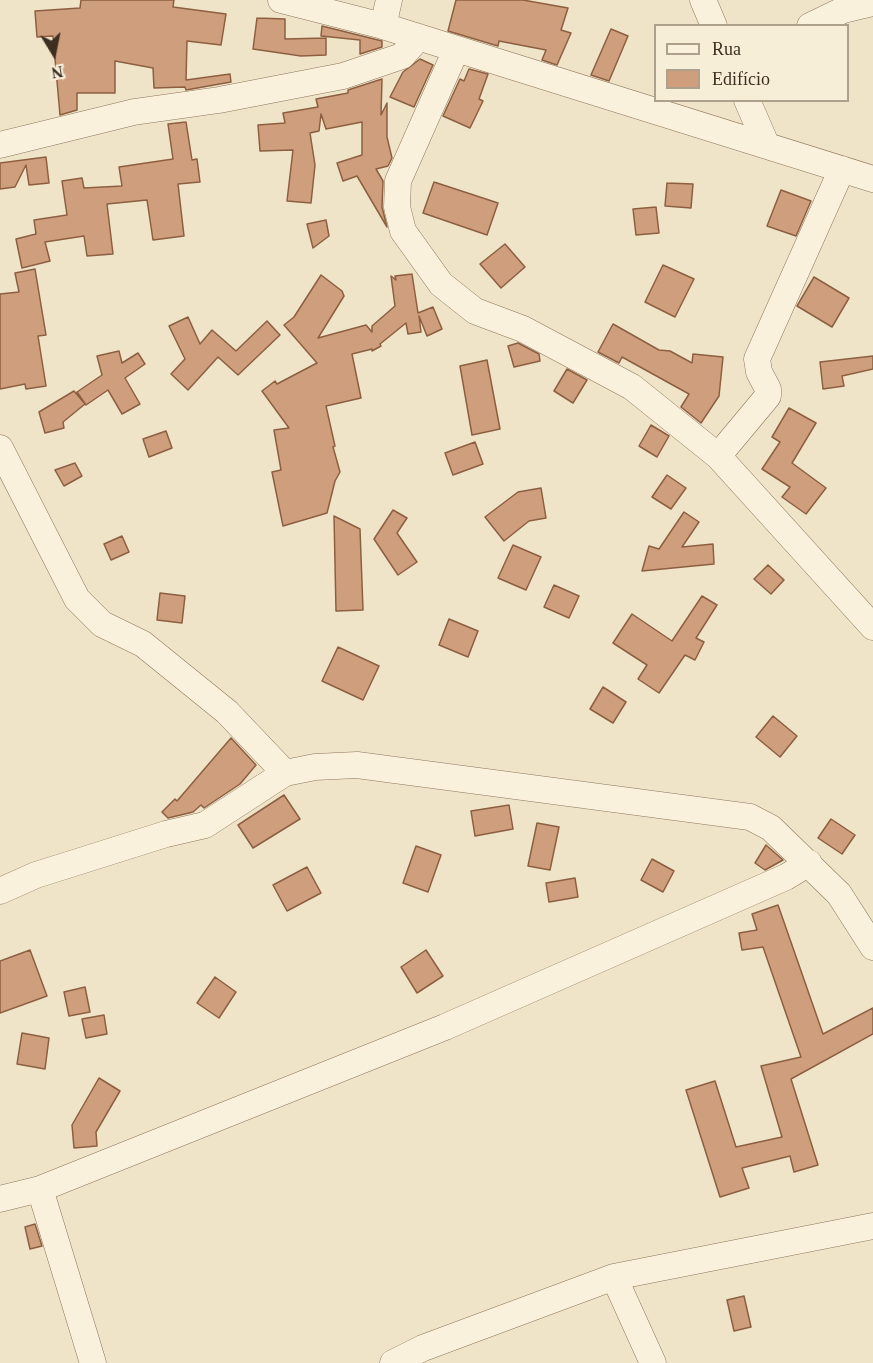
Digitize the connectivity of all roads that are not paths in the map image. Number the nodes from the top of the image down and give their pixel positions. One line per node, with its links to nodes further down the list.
1 (281, 0): 7 (street)
2 (389, 0): 7 (street)
3 (703, 0): 5 (street)
4 (873, 3): 6 (street)
5 (713, 24)
6 (814, 24)
7 (383, 26): 8 (street)
8 (419, 37): 9 (street); 12 (street)
9 (456, 50): 11 (street); 16 (street)
10 (748, 102): 11 (street)
11 (766, 144): 13 (street)
12 (0, 145)
13 (842, 169): 14 (street); 16 (street)
14 (873, 179)
15 (0, 448): 18 (street)
16 (718, 456): 17 (street)
17 (873, 627)
18 (285, 773): 19 (street); 20 (street)
19 (809, 863): 21 (street); 22 (street)
20 (0, 891)
21 (873, 947)
22 (40, 1189): 23 (street); 27 (street)
23 (0, 1199)
24 (873, 1226): 25 (street)
25 (614, 1277): 26 (street); 29 (street)
26 (424, 1355): 28 (street)
27 (93, 1363)
28 (393, 1363)
29 (653, 1363)

